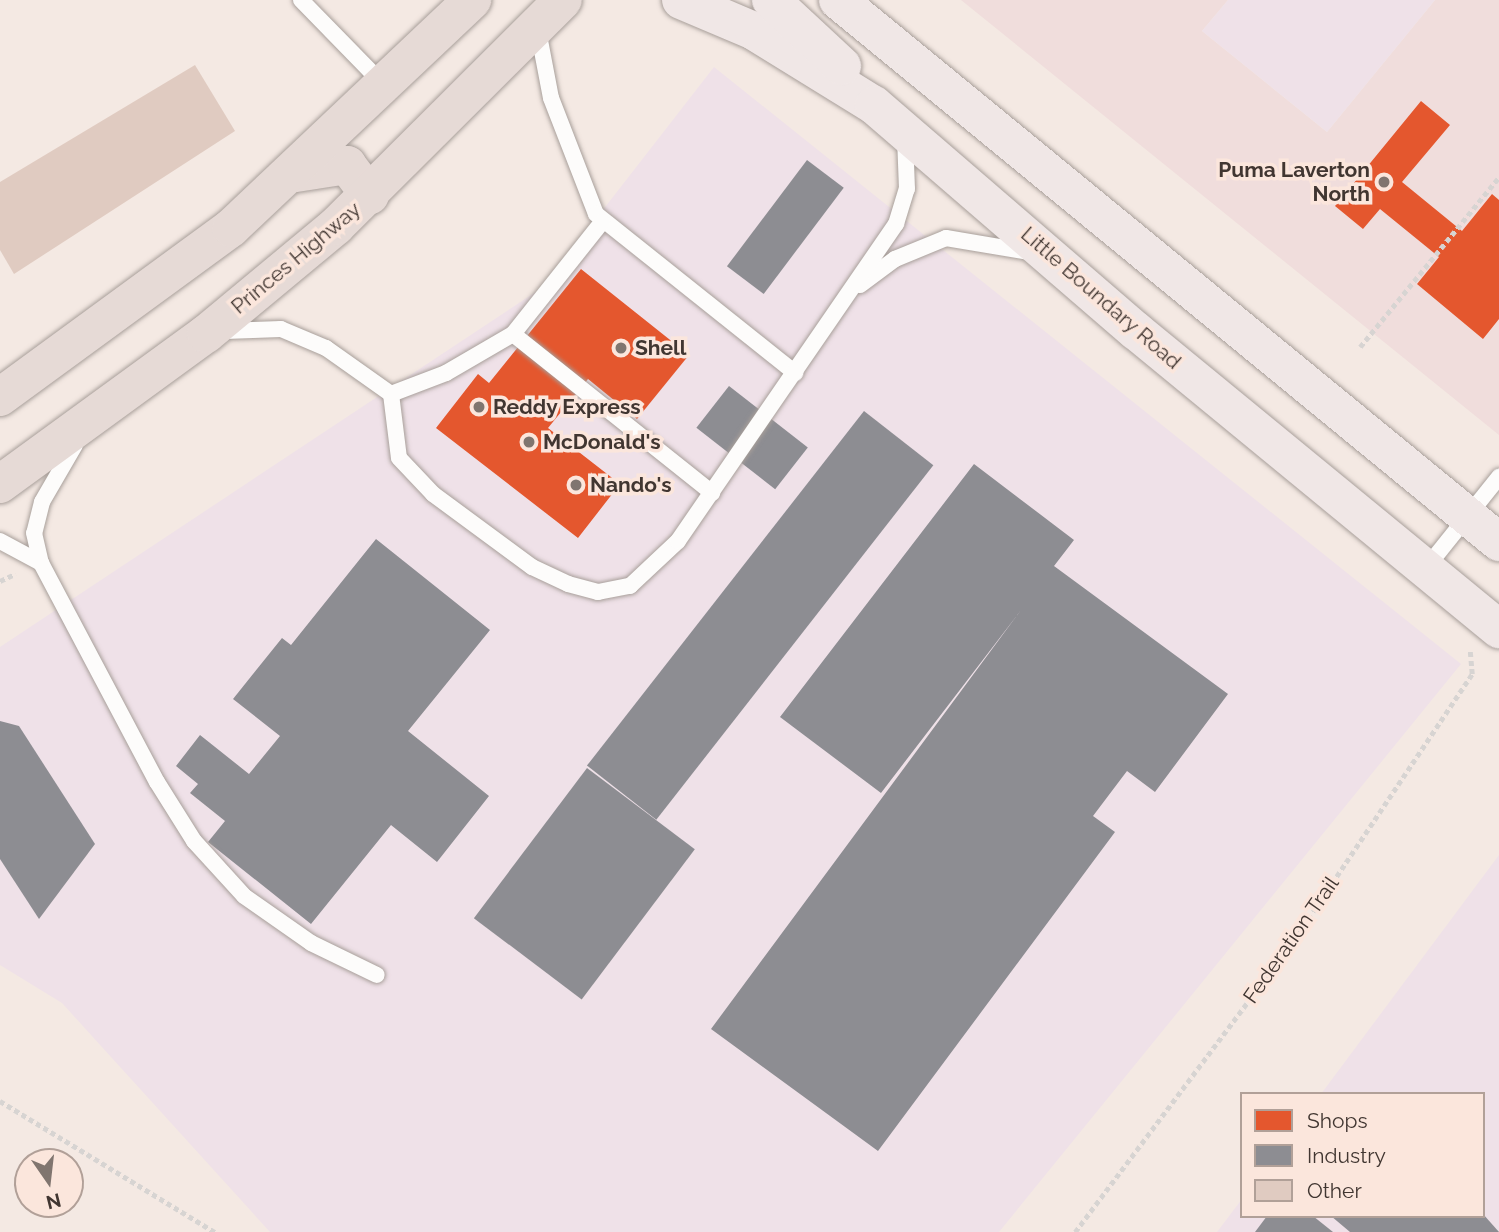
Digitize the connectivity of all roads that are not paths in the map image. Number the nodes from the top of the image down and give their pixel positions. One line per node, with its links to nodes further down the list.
1 (301, 0): 7 (lane)
2 (472, 0): 7 (highway)
3 (681, 0): 8 (main road, Little Boundary Road)
4 (771, 0): 8 (main road)
5 (838, 0): 24 (main road)
6 (558, 8): 11 (highway, Princes Highway); 12 (lane)
7 (386, 87): 10 (highway)
8 (874, 105): 9 (main road, Little Boundary Road)
9 (905, 131): 13 (main road, Little Boundary Road); 14 (lane)
10 (296, 173): 11 (highway); 19 (highway)
11 (370, 195): 15 (highway, Princes Highway)
12 (603, 222): 16 (lane); 17 (lane)
13 (1056, 257): 14 (lane); 28 (main road, Little Boundary Road)
14 (851, 292): 17 (lane)
15 (206, 334): 18 (lane); 20 (highway, Princes Highway)
16 (513, 334): 18 (lane); 23 (lane)
17 (795, 373): 23 (lane)
18 (391, 394): 23 (lane)
19 (0, 397)
20 (94, 417): 22 (highway, Princes Highway); 27 (lane)
21 (1499, 477): 24 (lane)
22 (0, 484)
23 (712, 493)
24 (1468, 517): 26 (main road); 28 (lane)
25 (0, 541): 27 (lane)
26 (1499, 542)
27 (41, 563): 30 (lane)
28 (1426, 569): 29 (main road, Little Boundary Road)
29 (1487, 635)
30 (377, 975)

